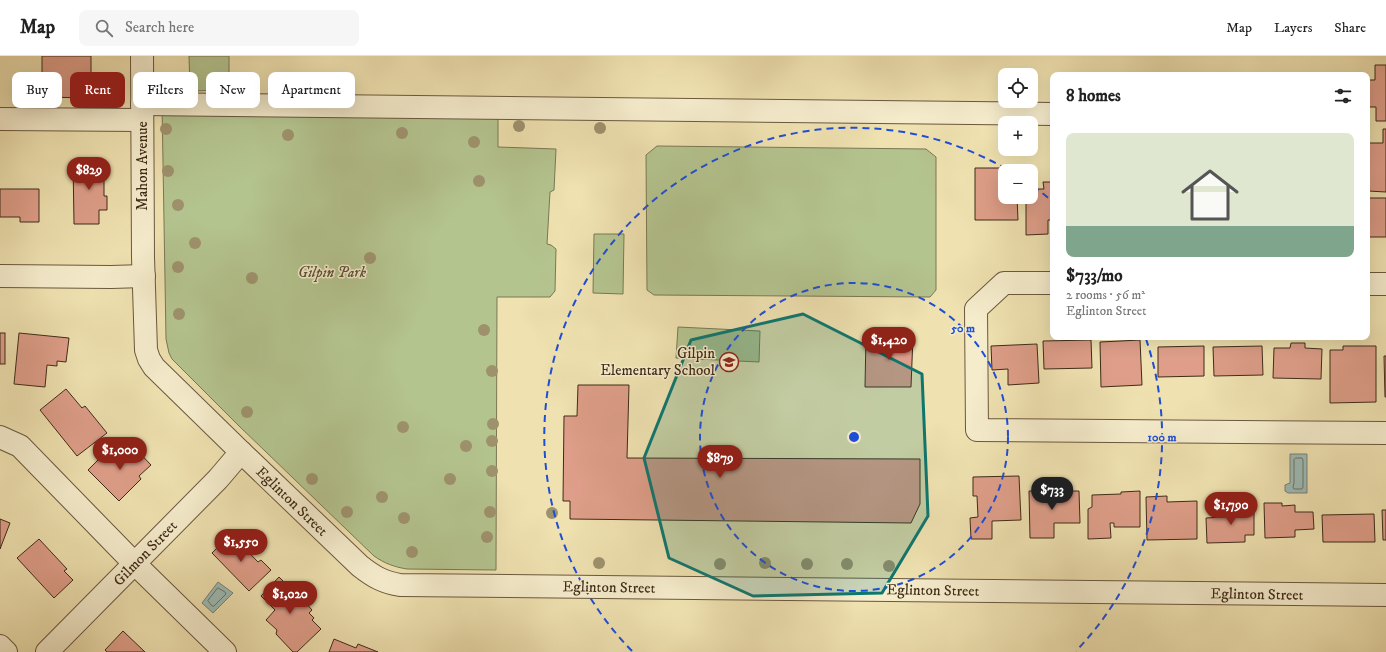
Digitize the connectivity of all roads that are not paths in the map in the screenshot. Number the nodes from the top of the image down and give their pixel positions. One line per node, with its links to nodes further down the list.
1 (142, 56): 2 (street, Mahon Avenue)
2 (142, 112): 3 (street); 4 (street); 6 (street, Mahon Avenue)
3 (1050, 114)
4 (0, 119)
5 (0, 276): 6 (street)
6 (144, 276): 12 (street, Eglinton Street)
7 (1050, 283): 10 (street)
8 (1370, 284): 9 (street)
9 (1386, 284)
10 (1386, 433)
11 (0, 436): 13 (street)
12 (241, 452): 13 (street, Gilmon Street); 14 (street, Eglinton Street)
13 (134, 564): 17 (street, Gilmon Street); 18 (street)
14 (1386, 596)
15 (0, 646): 16 (street)
16 (6, 652)
17 (47, 652)
18 (225, 652)

